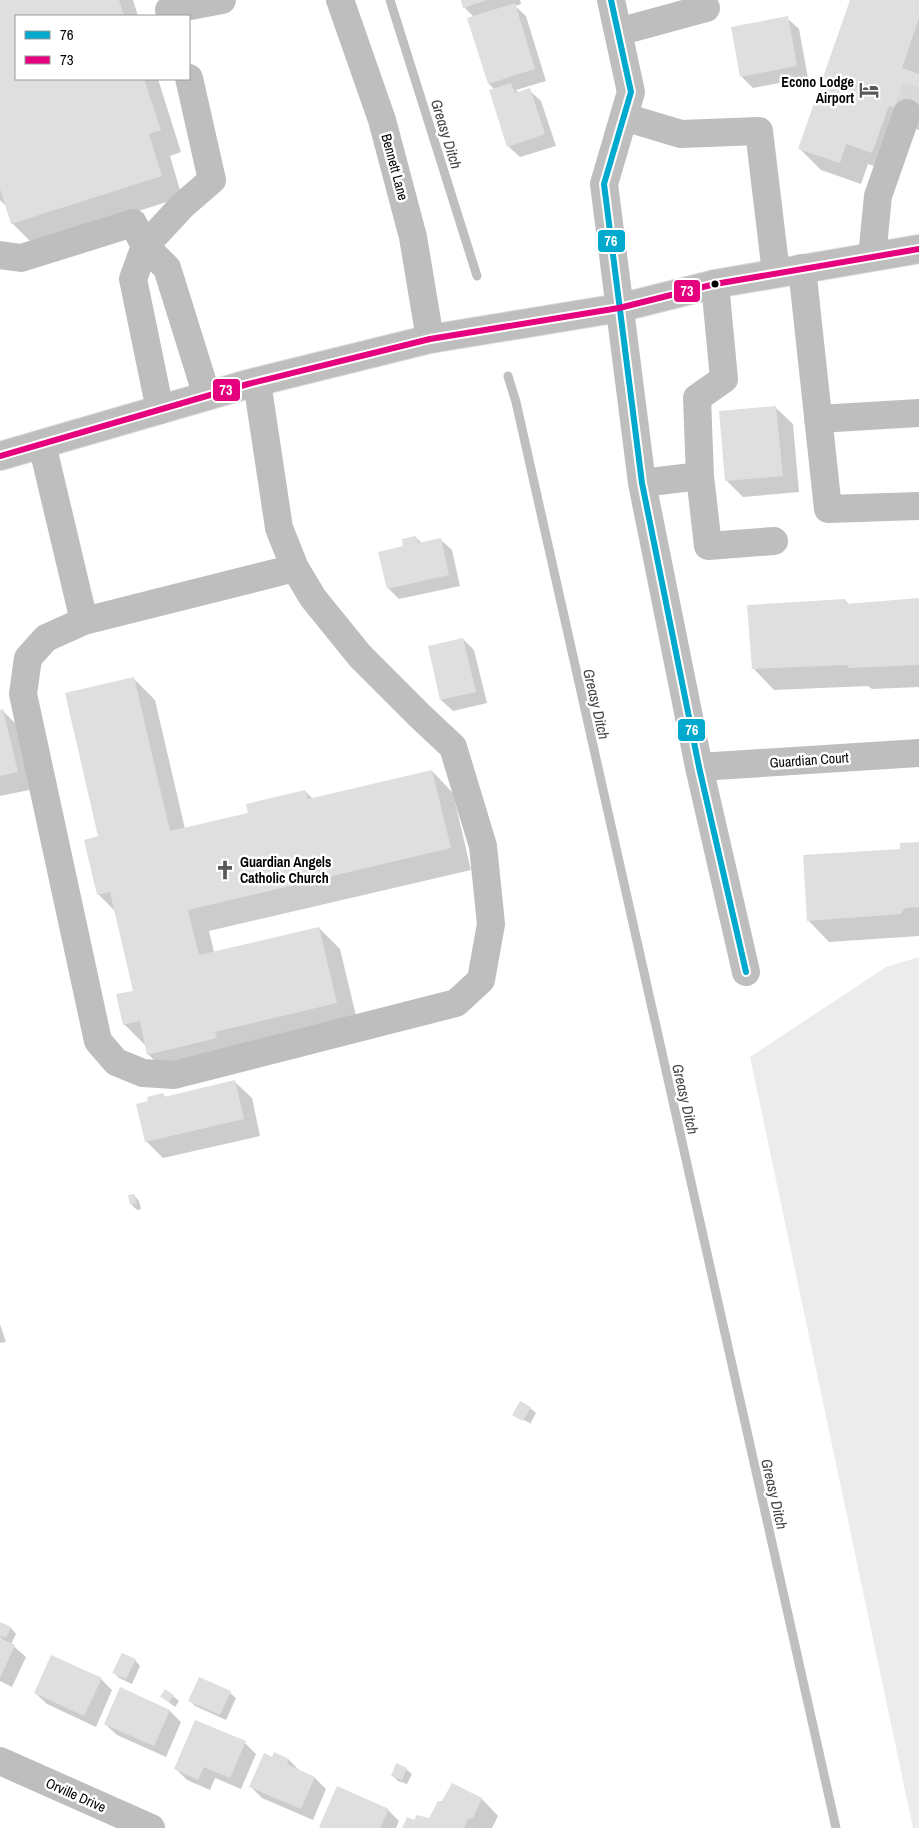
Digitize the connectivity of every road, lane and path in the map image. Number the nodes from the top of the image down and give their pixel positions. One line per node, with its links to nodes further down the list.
1 (222, 0): 5 (street)
2 (340, 0): 17 (street, Bennett Lane)
3 (611, 0): 6 (street)
4 (706, 8): 6 (street)
5 (169, 9)
6 (618, 32): 9 (street)
7 (189, 80): 10 (street)
8 (907, 113): 13 (street)
9 (624, 117): 14 (street); 16 (street)
10 (145, 246): 12 (street); 19 (street); 20 (street)
11 (919, 248): 13 (street)
12 (0, 255)
13 (872, 256): 14 (street)
14 (789, 271): 15 (street); 22 (street)
15 (715, 284): 16 (street); 25 (street)
16 (619, 308): 17 (street); 26 (street)
17 (430, 340): 18 (street)
18 (257, 382): 19 (street); 29 (street)
19 (207, 396): 20 (street)
20 (160, 410): 23 (street)
21 (919, 413): 22 (street)
22 (818, 419): 27 (street)
23 (42, 444): 24 (street); 30 (street)
24 (0, 456)
25 (700, 476): 26 (street); 28 (street)
26 (642, 483): 32 (street)
27 (919, 506)
28 (774, 541)
29 (295, 568): 30 (street); 30 (street)
30 (84, 621)
31 (919, 753): 32 (street, Guardian Court)
32 (699, 767): 33 (street)
33 (746, 972)
34 (0, 1761): 35 (street, Orville Drive)
35 (151, 1828)

